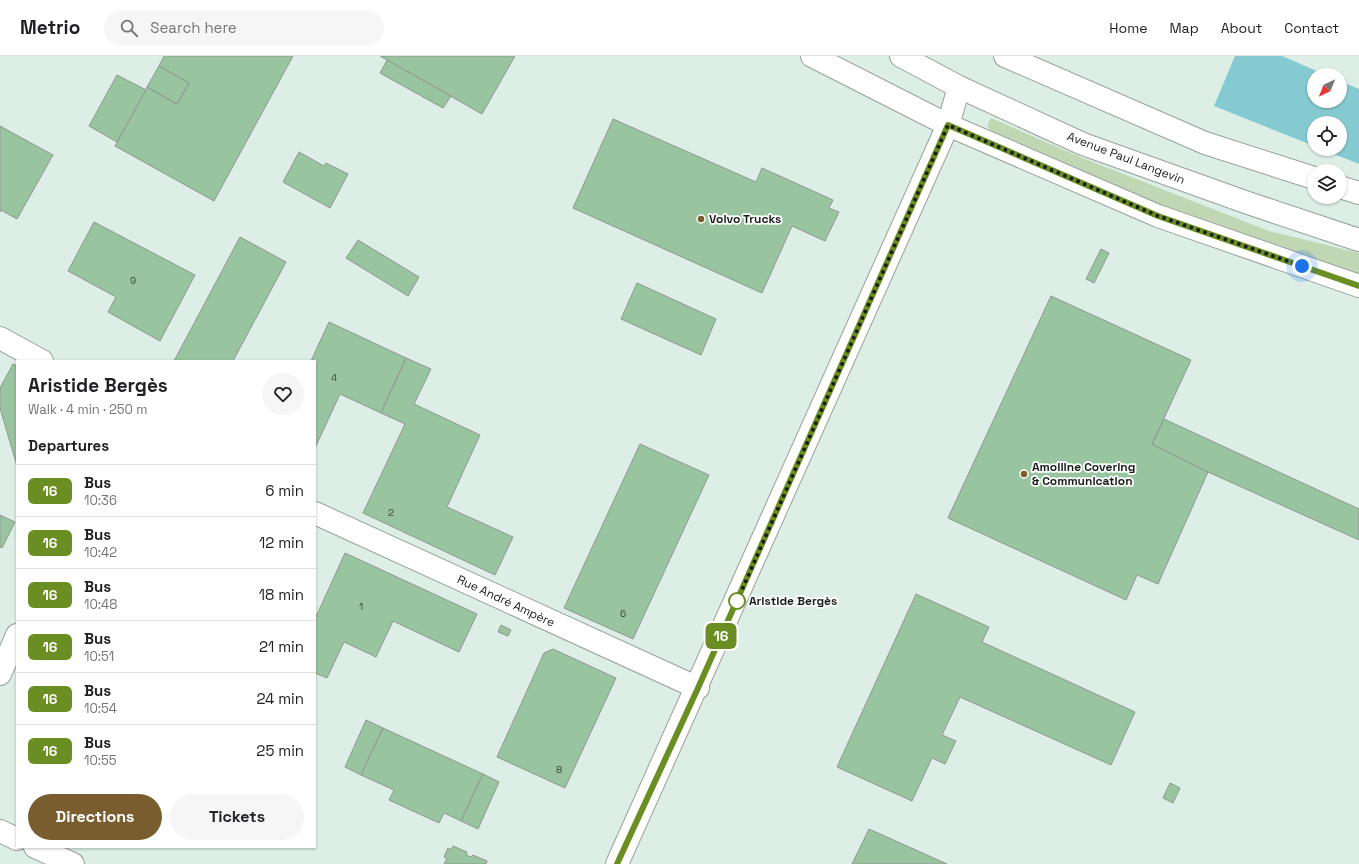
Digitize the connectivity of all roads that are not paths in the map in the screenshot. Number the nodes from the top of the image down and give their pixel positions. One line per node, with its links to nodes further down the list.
1 (812, 56): 5 (street)
2 (900, 56): 4 (street, Avenue Paul Langevin)
3 (1005, 56): 6 (street)
4 (959, 87): 5 (street); 9 (street, Avenue Paul Langevin)
5 (948, 125): 10 (street); 16 (street)
6 (1307, 176)
7 (1347, 189): 8 (street)
8 (1359, 193)
9 (1359, 240)
10 (1359, 286)
11 (0, 338): 12 (street)
12 (40, 360)
13 (316, 513): 16 (street, Rue André Ampère)
14 (16, 637): 15 (street)
15 (0, 674)
16 (698, 688): 21 (street)
17 (0, 831): 18 (street)
18 (16, 839)
19 (37, 848): 20 (street)
20 (73, 864)
21 (617, 864)

